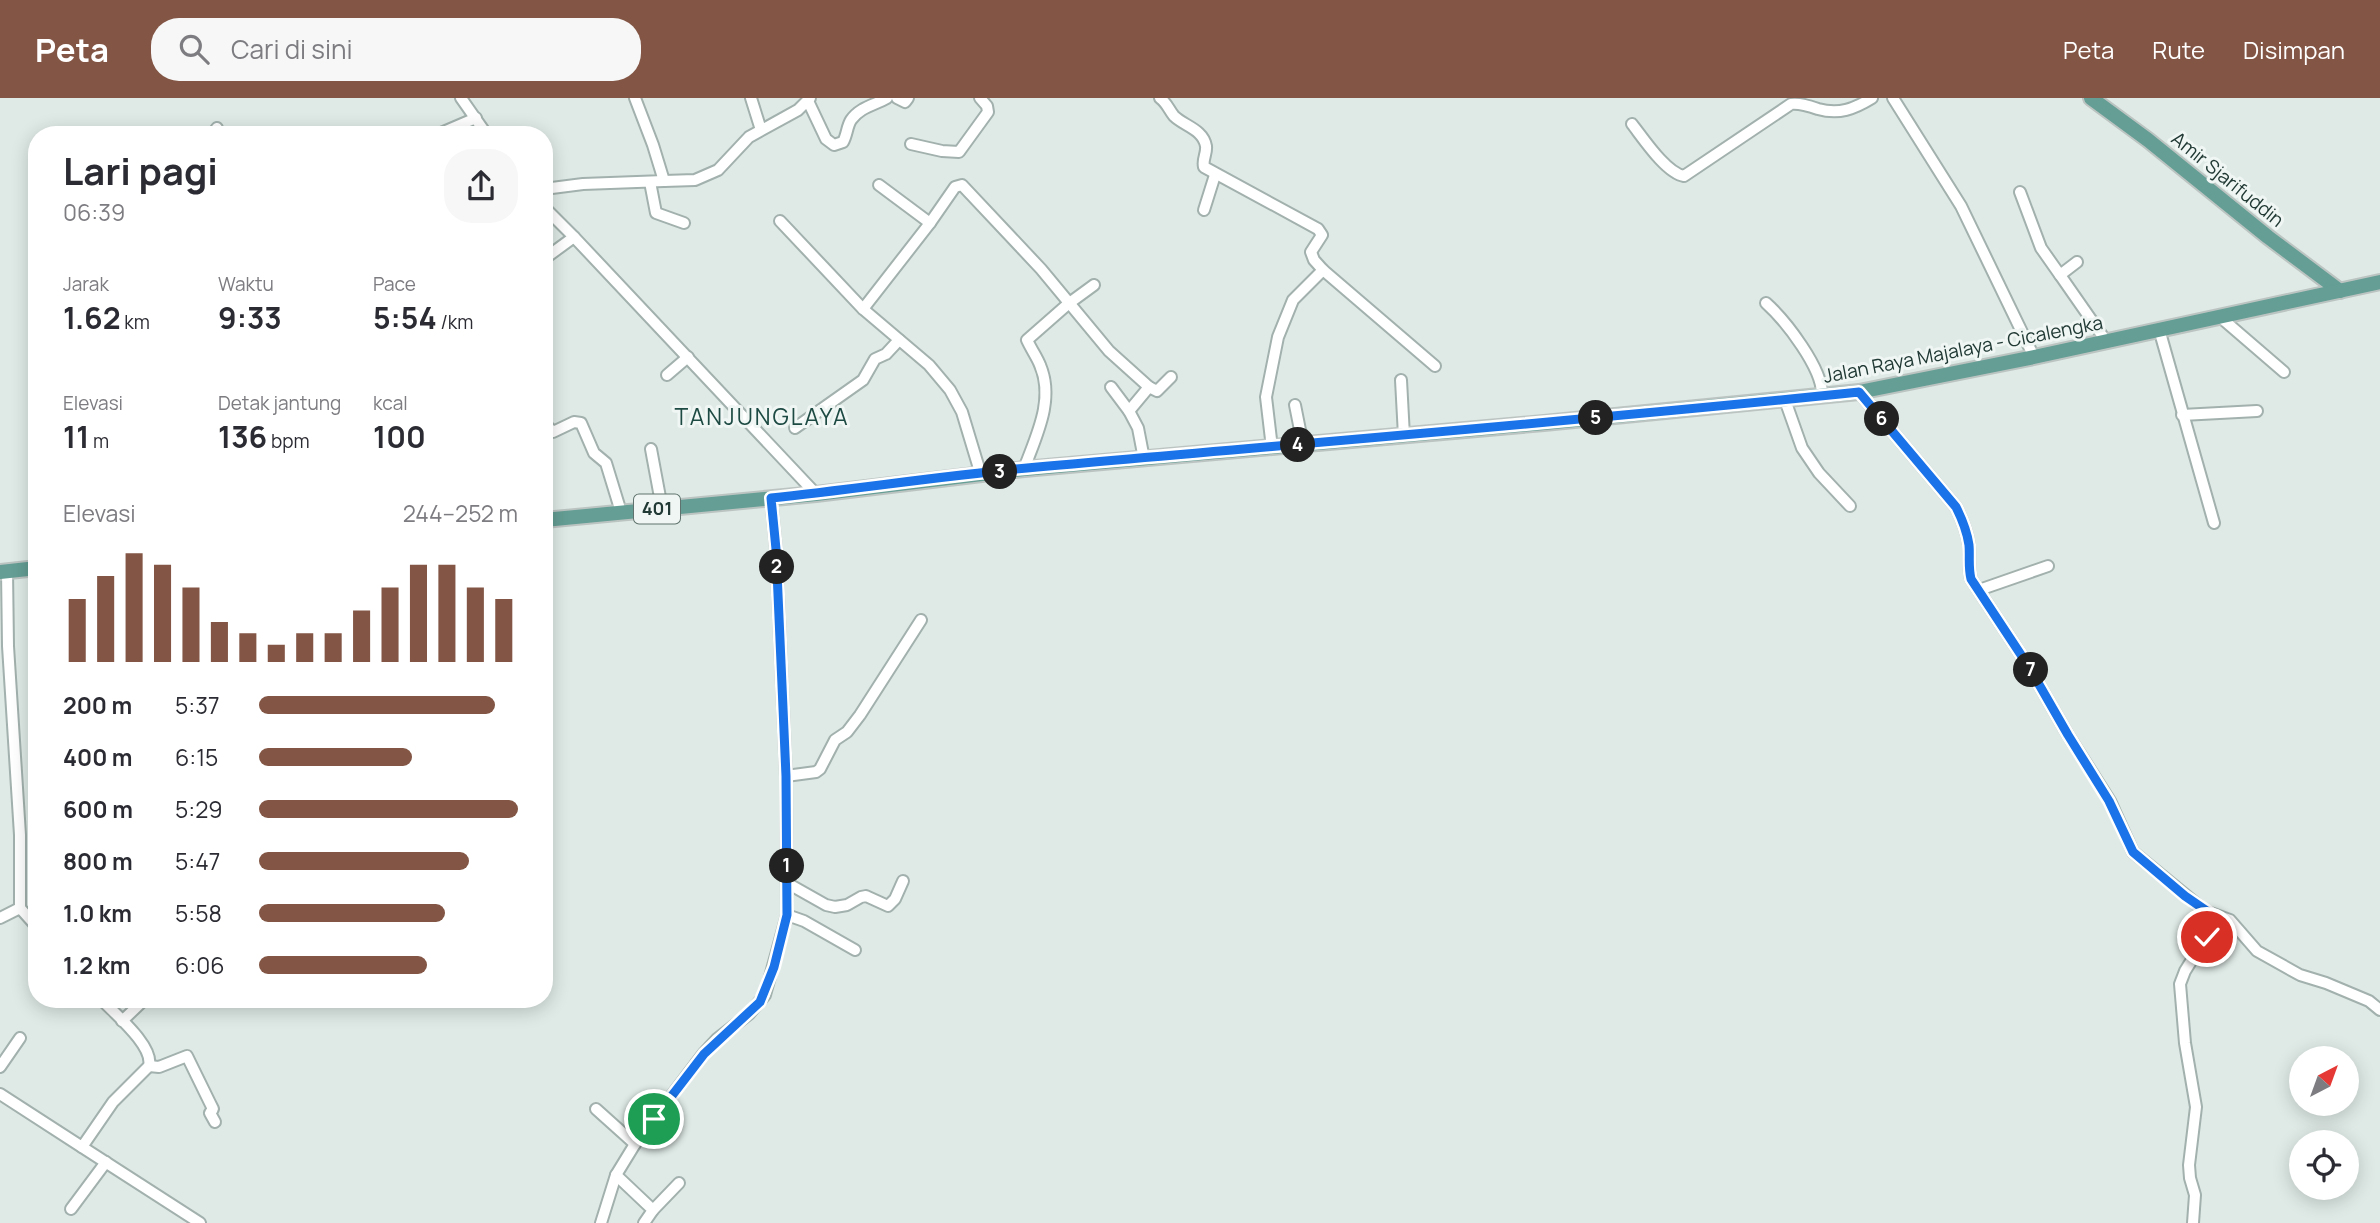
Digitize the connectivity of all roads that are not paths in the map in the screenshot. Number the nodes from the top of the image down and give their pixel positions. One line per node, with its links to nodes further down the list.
1 (461, 98): 13 (street)
2 (635, 98): 20 (street)
3 (751, 98): 17 (street)
4 (887, 98): 12 (street)
5 (897, 98): 6 (street)
6 (908, 98)
7 (980, 98): 18 (street)
8 (1160, 98): 19 (street)
9 (1872, 98): 14 (street)
10 (1893, 98): 46 (street)
11 (2091, 98): 37 (main road, Amir Sjarifuddin)
12 (809, 99): 17 (street)
13 (476, 118): 15 (street); 16 (street)
14 (1632, 124)
15 (457, 126)
16 (481, 126)
17 (761, 130): 20 (street)
18 (911, 144)
19 (1215, 174): 25 (street); 33 (street)
20 (664, 181): 21 (street)
21 (650, 182): 23 (street); 28 (street)
22 (879, 185): 29 (street)
23 (553, 188)
24 (2020, 192): 34 (street)
25 (1204, 210)
26 (553, 216): 30 (street)
27 (780, 221): 40 (street)
28 (684, 223)
29 (930, 223): 39 (street); 40 (street)
30 (574, 236): 31 (street); 45 (street)
31 (553, 253)
32 (2077, 262): 34 (street)
33 (1323, 270): 47 (street); 65 (street)
34 (2060, 275): 44 (street)
35 (2380, 282): 37 (main road, Jalan Raya Majalaya - Cicalengka / 401)
36 (1094, 285): 39 (street)
37 (2340, 291): 41 (main road, Jalan Raya Majalaya - Cicalengka / 401)
38 (1766, 303): 55 (street)
39 (1068, 304): 53 (street); 68 (street)
40 (863, 309): 43 (street)
41 (2219, 316): 42 (main road, Jalan Raya Majalaya - Cicalengka / 401); 48 (street)
42 (2159, 329): 44 (main road, Jalan Raya Majalaya - Cicalengka / 401); 60 (street)
43 (900, 340): 61 (street); 69 (street)
44 (2106, 341): 46 (main road, Jalan Raya Majalaya - Cicalengka / 401)
45 (688, 357): 49 (street); 70 (street)
46 (2034, 357): 54 (main road, Jalan Raya Majalaya - Cicalengka / 401)
47 (1435, 366)
48 (2284, 372)
49 (667, 375)
50 (1171, 377): 53 (street)
51 (1401, 380): 63 (street)
52 (1111, 387): 58 (street)
53 (1149, 387): 58 (street)
54 (1859, 392): 55 (main road, Jalan Raya Majalaya - Cicalengka / 401); 80 (street)
55 (1822, 396): 56 (main road, Jalan Raya Majalaya - Cicalengka / 401)
56 (1785, 400): 63 (main road, Jalan Raya Majalaya - Cicalengka / 401); 72 (street)
57 (1295, 405): 64 (street)
58 (1129, 411): 67 (street)
59 (2257, 411): 60 (street)
60 (2182, 415): 76 (street)
61 (795, 428)
62 (553, 432): 74 (street)
63 (1404, 436): 64 (main road, Jalan Raya Majalaya - Cicalengka / 401)
64 (1303, 445): 65 (main road, Jalan Raya Majalaya - Cicalengka / 401)
65 (1272, 448): 67 (main road, Jalan Raya Majalaya - Cicalengka / 401)
66 (651, 449): 73 (street)
67 (1144, 459): 68 (main road, Jalan Raya Majalaya - Cicalengka / 401)
68 (1024, 469): 69 (main road, Jalan Raya Majalaya - Cicalengka / 401)
69 (981, 475): 70 (main road, Jalan Raya Majalaya - Cicalengka / 401)
70 (816, 494): 71 (main road, Jalan Raya Majalaya - Cicalengka / 401)
71 (771, 498): 73 (main road, Jalan Raya Majalaya - Cicalengka / 401); 82 (street)
72 (1850, 506)
73 (662, 508): 74 (main road, Jalan Raya Majalaya - Cicalengka / 401)
74 (621, 512): 75 (main road, Jalan Raya Majalaya - Cicalengka / 401)
75 (553, 519)
76 (2214, 523)
77 (2048, 566): 80 (street)
78 (28, 569): 79 (main road)
79 (3, 571): 85 (street)
80 (1979, 590): 87 (street)
81 (922, 620): 82 (street)
82 (786, 776): 84 (street)
83 (903, 881): 84 (street)
84 (787, 883): 86 (street)
85 (20, 908): 88 (street); 89 (street)
86 (787, 915): 90 (street); 101 (street)
87 (2214, 916): 93 (street); 111 (street)
88 (28, 917)
89 (0, 918)
90 (855, 950)
91 (110, 1008): 94 (street)
92 (136, 1008): 94 (street)
93 (2380, 1010)
94 (122, 1021): 96 (street)
95 (20, 1038): 97 (street)
96 (149, 1066): 100 (street); 102 (street)
97 (0, 1067)
98 (0, 1094): 102 (street)
99 (596, 1109): 101 (street)
100 (215, 1122)
101 (635, 1144): 104 (street)
102 (82, 1147): 103 (street)
103 (106, 1162): 106 (street); 108 (street)
104 (616, 1175): 107 (street); 109 (street)
105 (679, 1182): 107 (street)
106 (71, 1209)
107 (653, 1210): 110 (street)
108 (200, 1223)
109 (601, 1223)
110 (644, 1223)
111 (2193, 1223)

